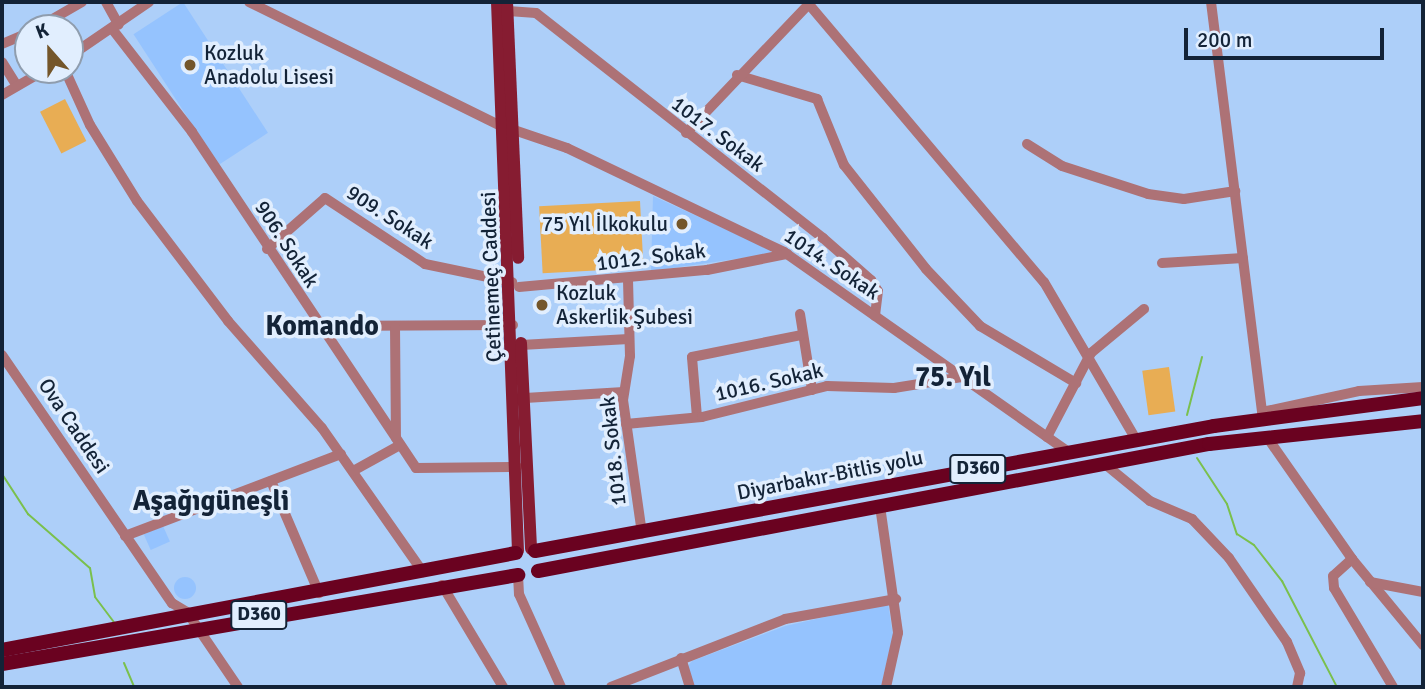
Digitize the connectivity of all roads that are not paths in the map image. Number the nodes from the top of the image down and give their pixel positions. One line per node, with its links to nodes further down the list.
1 (82, 2): 9 (street)
2 (106, 2): 10 (street, 906. Sokak)
3 (149, 2): 10 (street)
4 (248, 2): 18 (street, 1014. Sokak)
5 (497, 2): 18 (main road, Çetinemeç Caddesi)
6 (1212, 2): 21 (street)
7 (808, 3): 13 (street); 37 (street)
8 (507, 6): 18 (main road, Çetinemeç Caddesi); 19 (street, 1017. Sokak)
9 (61, 14)
10 (116, 27): 11 (street); 22 (street, 906. Sokak)
11 (84, 47)
12 (2, 62): 16 (street)
13 (737, 75): 19 (street); 40 (street)
14 (20, 84): 16 (street)
15 (71, 84): 55 (street)
16 (17, 86): 17 (street)
17 (2, 95)
18 (509, 129): 23 (street, 1014. Sokak); 27 (main road, Çetinemeç Caddesi)
19 (685, 133): 30 (street, 1017. Sokak)
20 (1027, 145): 21 (street)
21 (1235, 191): 24 (street)
22 (267, 249): 27 (street, 909. Sokak); 32 (street, 906. Sokak)
23 (787, 254): 26 (street, 1012. Sokak); 30 (street, 1014. Sokak)
24 (1243, 258): 25 (street); 46 (street)
25 (1162, 263)
26 (628, 280): 27 (street, 1012. Sokak); 35 (street, 1018. Sokak)
27 (515, 284): 31 (main road, Çetinemeç Caddesi); 36 (main road, Çetinemeç Caddesi)
28 (1144, 309): 37 (street)
29 (800, 314): 34 (street)
30 (874, 316): 39 (street, 1014. Sokak)
31 (513, 325): 33 (street); 57 (main road, Çetinemeç Caddesi)
32 (319, 326): 33 (street); 53 (street, 906. Sokak)
33 (395, 326): 53 (street)
34 (802, 335): 42 (street); 47 (street)
35 (629, 339): 36 (street); 43 (street, 1018. Sokak)
36 (521, 345): 44 (main road, Çetinemeç Caddesi)
37 (1091, 353): 40 (street); 52 (street)
38 (2, 355): 62 (street, Ova Caddesi)
39 (963, 377): 42 (street, 1016. Sokak); 50 (street, 1014. Sokak)
40 (1076, 383): 50 (street)
41 (1423, 387): 46 (street)
42 (812, 390): 47 (street, 1016. Sokak)
43 (624, 392): 44 (street); 49 (street, 1018. Sokak)
44 (525, 398): 63 (main road, Çetinemeç Caddesi)
45 (1423, 398): 46 (highway, Diyarbakır-Bitlis yolu / D360)
46 (1263, 415): 52 (highway, Diyarbakır-Bitlis yolu / D360)
47 (697, 417): 49 (street, 1016. Sokak)
48 (1423, 421): 51 (highway, Diyarbakır-Bitlis yolu / D360)
49 (626, 424): 61 (street, 1018. Sokak)
50 (1047, 437): 54 (street, 1014. Sokak)
51 (1268, 437): 56 (highway, Diyarbakır-Bitlis yolu / D360); 64 (street)
52 (1137, 441): 54 (highway, Diyarbakır-Bitlis yolu / D360)
53 (398, 442): 57 (street, 906. Sokak); 58 (street)
54 (1069, 452): 61 (highway, Diyarbakır-Bitlis yolu / D360)
55 (341, 454): 58 (street); 59 (street)
56 (1106, 465): 60 (highway, Diyarbakır-Bitlis yolu / D360); 85 (street)
57 (517, 467): 63 (main road, Çetinemeç Caddesi)
58 (353, 471): 66 (street)
59 (271, 481): 62 (street); 71 (street)
60 (880, 506): 65 (highway, Diyarbakır-Bitlis yolu / D360); 72 (street)
61 (642, 534): 63 (highway, Diyarbakır-Bitlis yolu / D360)
62 (125, 536): 73 (street, Ova Caddesi)
63 (525, 551): 65 (highway); 66 (highway, Diyarbakır-Bitlis yolu / D360); 67 (highway)
64 (1352, 559): 68 (street); 86 (street)
65 (538, 571): 67 (highway, Diyarbakır-Bitlis yolu)
66 (423, 572): 71 (highway, Diyarbakır-Bitlis yolu / D360)
67 (518, 575): 69 (highway, D360); 81 (street)
68 (1370, 582): 70 (street); 75 (street)
69 (442, 585): 74 (highway, D360); 80 (street)
70 (1423, 592)
71 (319, 593): 73 (highway, Diyarbakır-Bitlis yolu / D360)
72 (896, 598): 77 (street); 84 (street)
73 (187, 612): 74 (street, Ova Caddesi); 76 (highway, Diyarbakır-Bitlis yolu / D360)
74 (197, 626): 78 (highway, D360); 79 (street, Ova Caddesi)
75 (1423, 645)
76 (2, 650)
77 (681, 658): 82 (street); 83 (street)
78 (2, 664)
79 (237, 687)
80 (503, 687)
81 (561, 687)
82 (611, 687)
83 (690, 687)
84 (886, 687)
85 (1297, 687)
86 (1393, 687)

